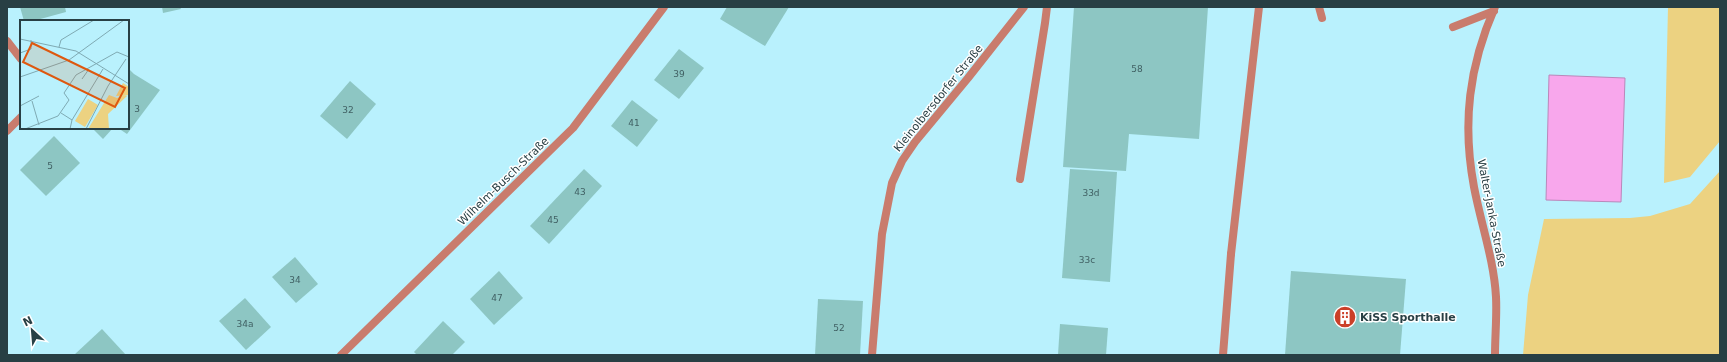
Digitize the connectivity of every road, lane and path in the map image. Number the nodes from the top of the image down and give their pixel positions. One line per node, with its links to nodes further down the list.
1 (664, 7): 14 (street, Wilhelm-Busch-Straße)
2 (1024, 7): 15 (street, Kleinolbersdorfer Straße)
3 (1047, 7): 13 (street)
4 (1259, 7): 16 (street)
5 (1319, 7): 7 (street)
6 (1495, 9): 8 (street); 17 (street, Walter-Janka-Straße)
7 (1322, 18)
8 (1453, 27)
9 (7, 41): 10 (street)
10 (20, 58)
11 (20, 118): 12 (street)
12 (7, 131)
13 (1020, 179)
14 (341, 355)
15 (872, 355)
16 (1223, 355)
17 (1494, 355)

